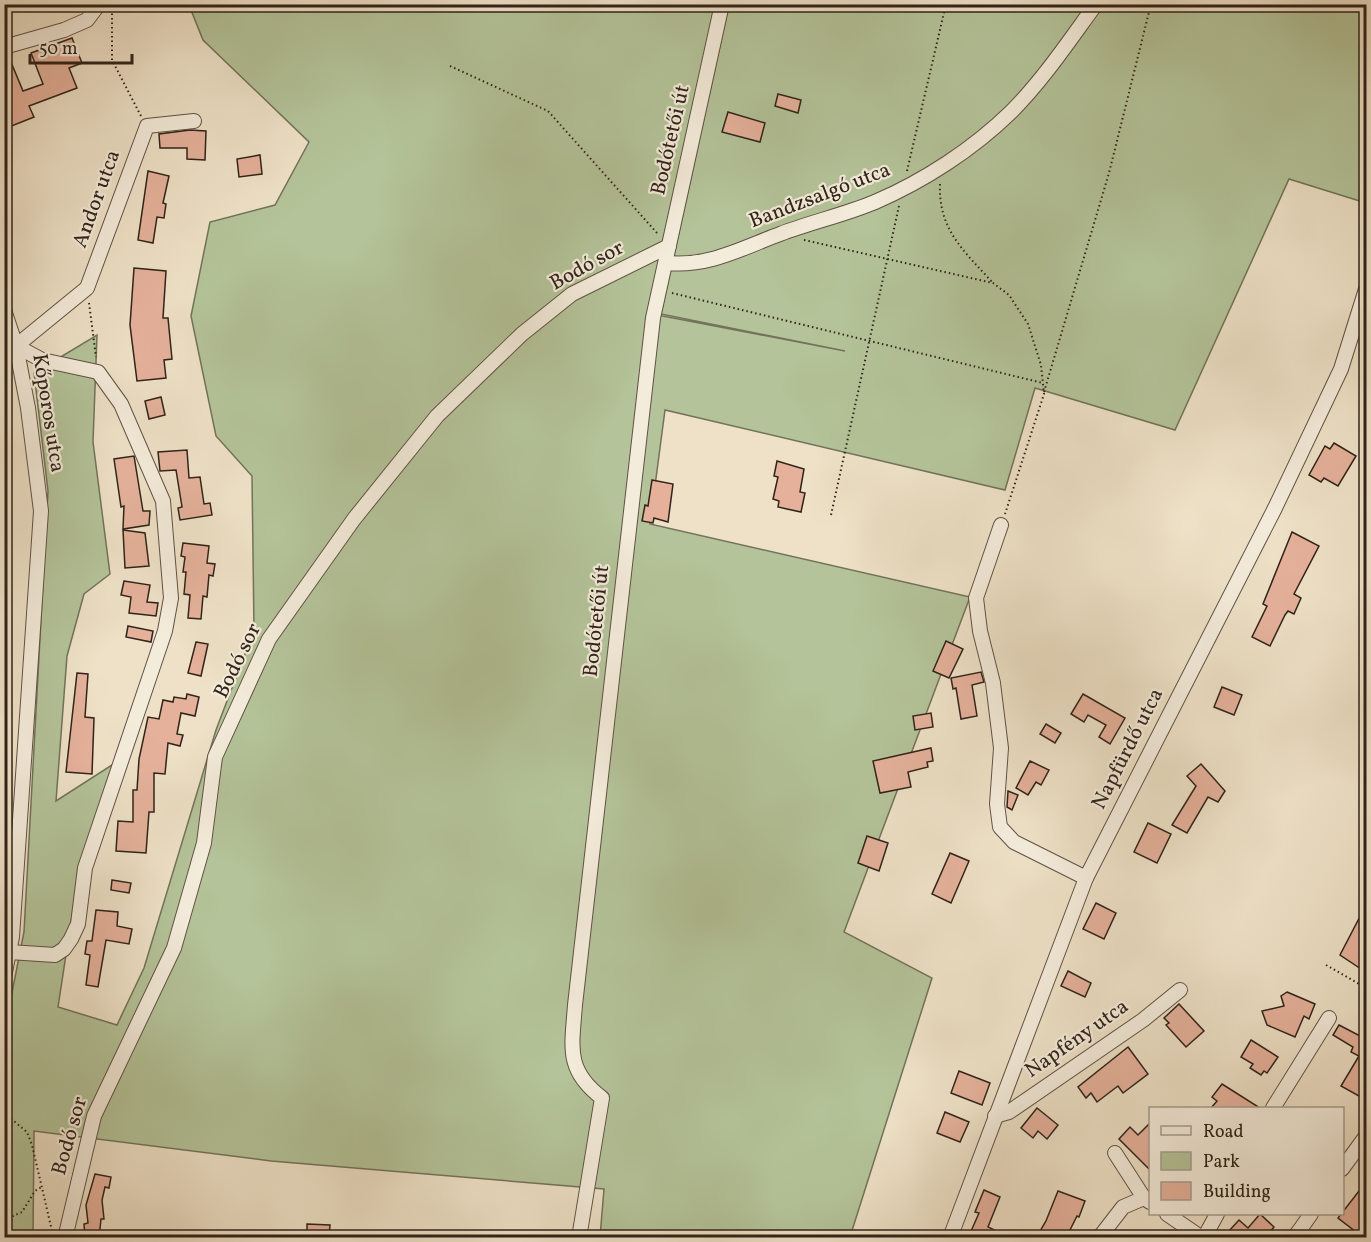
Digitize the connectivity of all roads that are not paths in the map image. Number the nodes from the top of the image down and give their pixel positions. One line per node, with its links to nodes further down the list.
1 (99, 4): 4 (street)
2 (723, 4): 6 (street, Bodótetői út)
3 (1096, 4): 7 (street, Bandzsalgó utca)
4 (4, 47)
5 (194, 121): 10 (street, Andor utca)
6 (669, 246): 7 (street, Bodótetői út); 26 (street, Bodó sor)
7 (667, 263): 27 (street, Bodótetői út)
8 (1366, 290): 12 (street, Napfürdő utca)
9 (4, 310): 10 (street)
10 (10, 348): 13 (street, Kőporos utca); 13 (street, Kőporos utca)
11 (1001, 525): 12 (street)
12 (1086, 878): 18 (street, Napfürdő utca)
13 (9, 951): 14 (street, Kőporos utca)
14 (4, 976)
15 (1180, 990): 18 (street, Napfény utca)
16 (1329, 1018): 17 (street)
17 (1274, 1107)
18 (995, 1116): 28 (street, Napfürdő utca)
19 (1366, 1136): 21 (street)
20 (1114, 1153): 22 (street)
21 (1344, 1166)
22 (1147, 1200): 29 (street)
23 (1168, 1215): 30 (street)
24 (1216, 1215): 30 (street)
25 (1310, 1215): 31 (street)
26 (59, 1237)
27 (579, 1238)
28 (950, 1238)
29 (1099, 1238)
30 (1203, 1238)
31 (1294, 1238)

